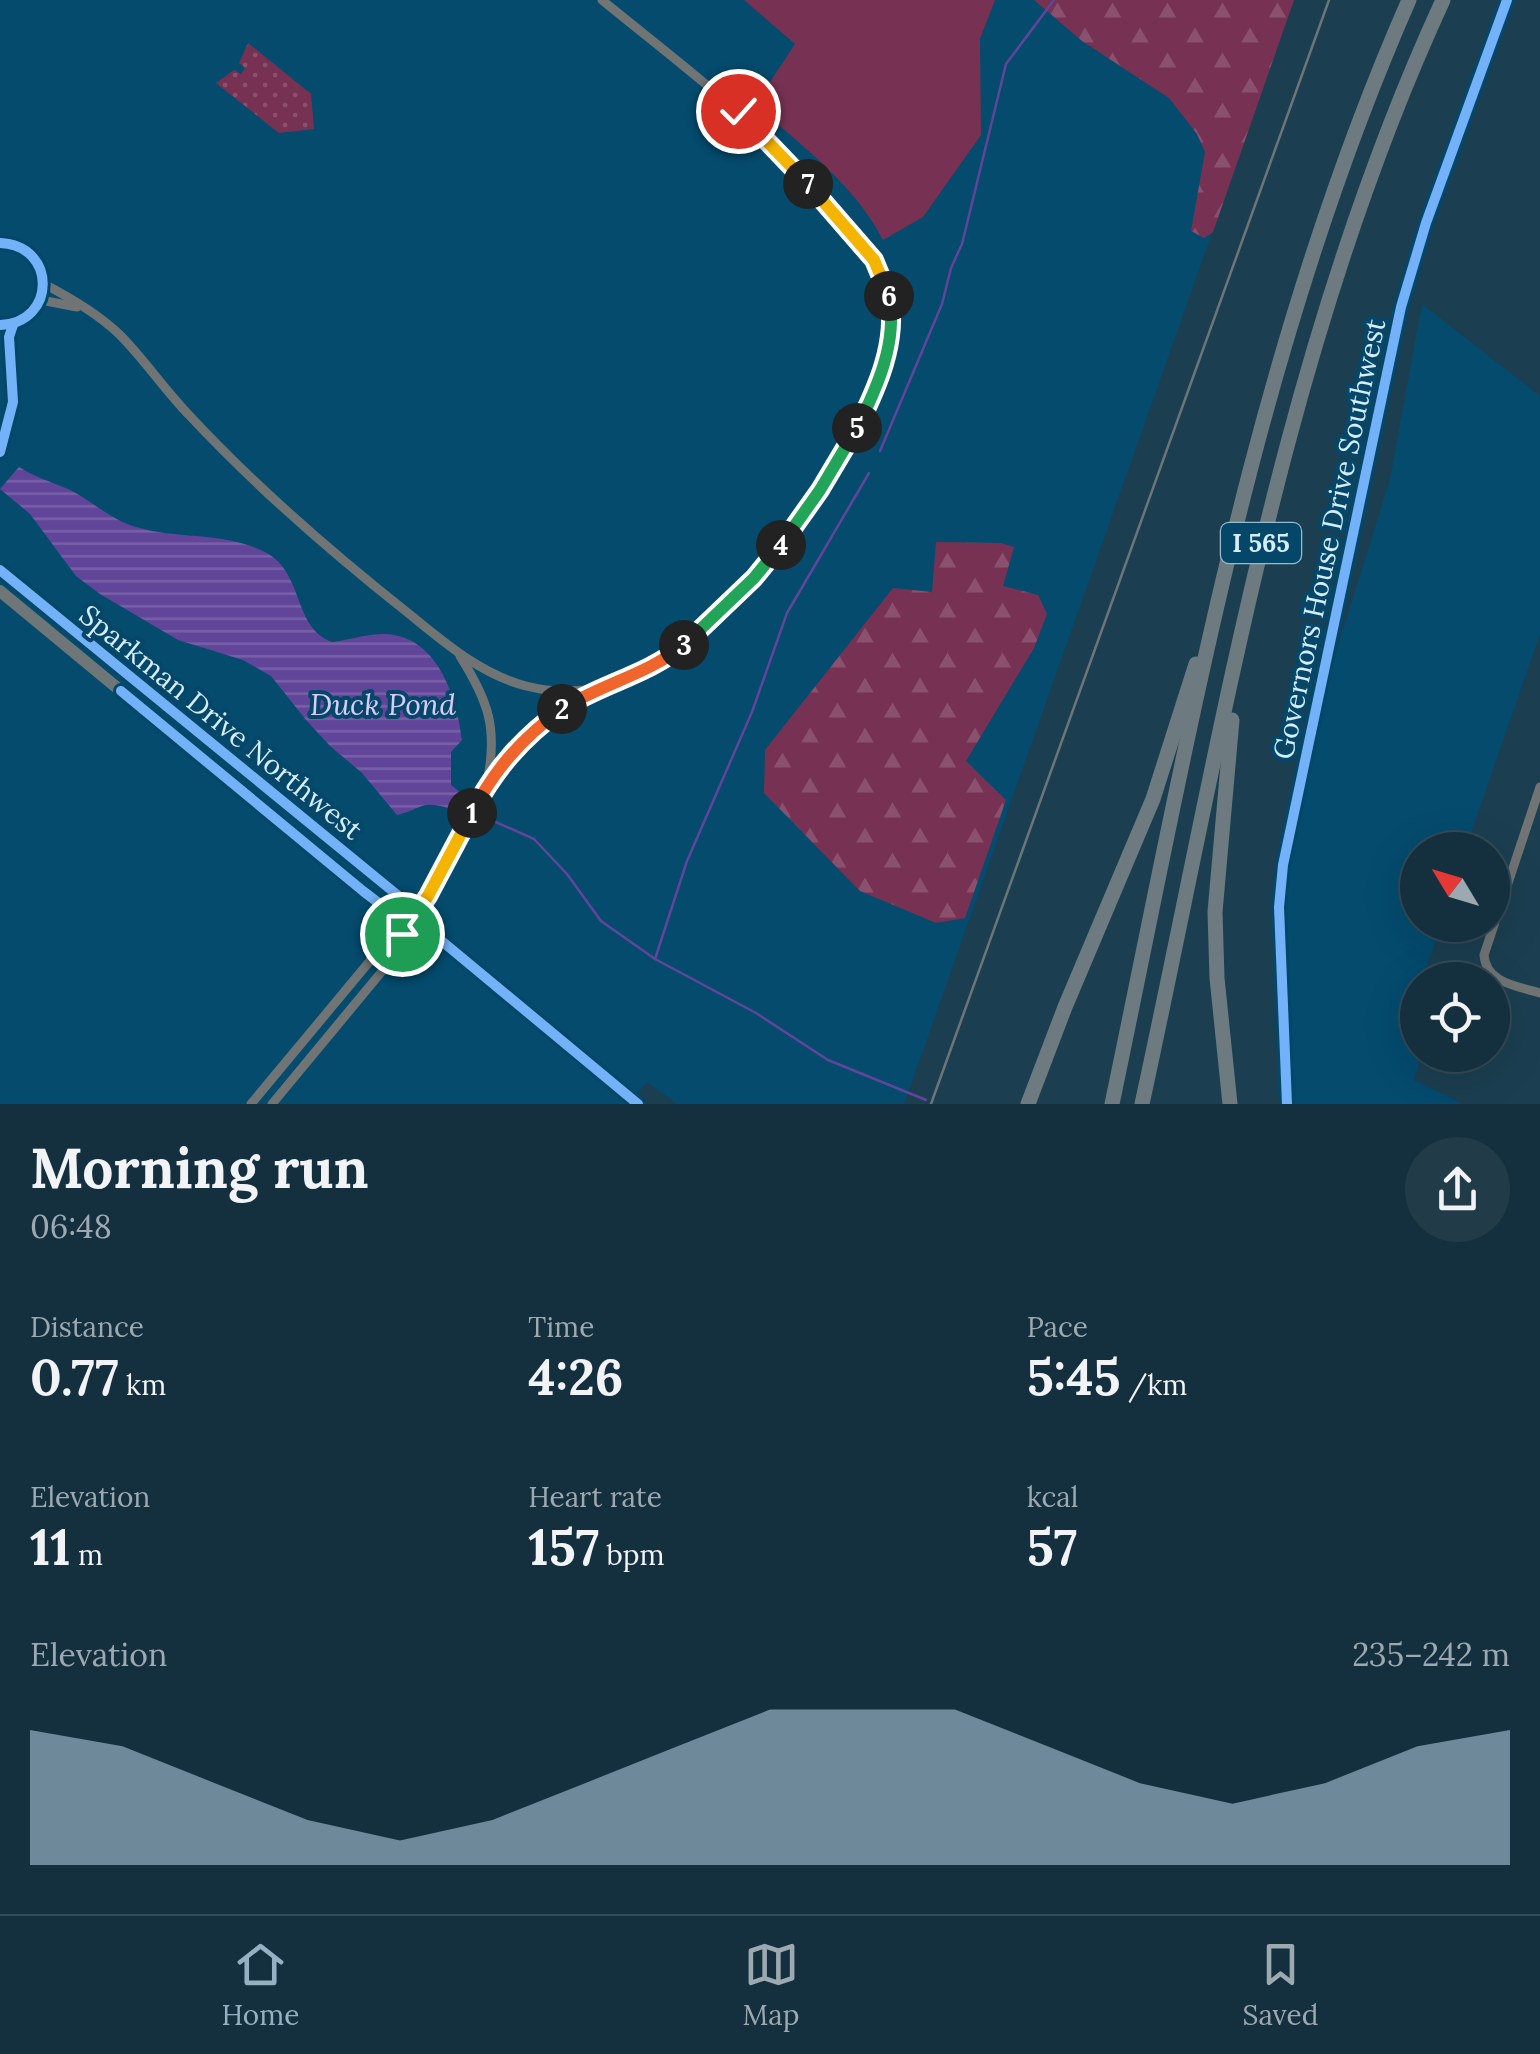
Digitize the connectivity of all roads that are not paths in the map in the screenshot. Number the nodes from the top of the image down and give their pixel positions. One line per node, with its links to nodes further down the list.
1 (602, 0): 17 (street)
2 (1409, 0): 14 (highway, I 565)
3 (1443, 0): 16 (highway, I 565)
4 (1507, 0): 30 (street, Governors House Drive Southwest)
5 (0, 243): 6 (street)
6 (44, 284): 7 (street); 8 (street)
7 (40, 300): 8 (street); 10 (street)
8 (84, 308): 15 (street)
9 (0, 325): 10 (street)
10 (13, 325): 11 (street)
11 (0, 452)
12 (0, 570): 20 (main road, Sparkman Drive Northwest)
13 (0, 591): 20 (main road, Sparkman Drive Northwest)
14 (1217, 604): 26 (highway); 27 (highway, I 565)
15 (459, 654): 17 (street); 18 (street)
16 (1236, 659): 28 (highway, I 565); 29 (highway)
17 (593, 690): 18 (street)
18 (486, 786): 20 (street)
19 (1540, 787): 22 (street)
20 (410, 915): 21 (street); 25 (main road, Sparkman Drive Northwest)
21 (402, 934): 23 (street); 24 (street)
22 (1540, 993)
23 (251, 1104)
24 (272, 1104)
25 (638, 1104)
26 (1028, 1104)
27 (1112, 1104)
28 (1142, 1104)
29 (1230, 1104)
30 (1287, 1104)

